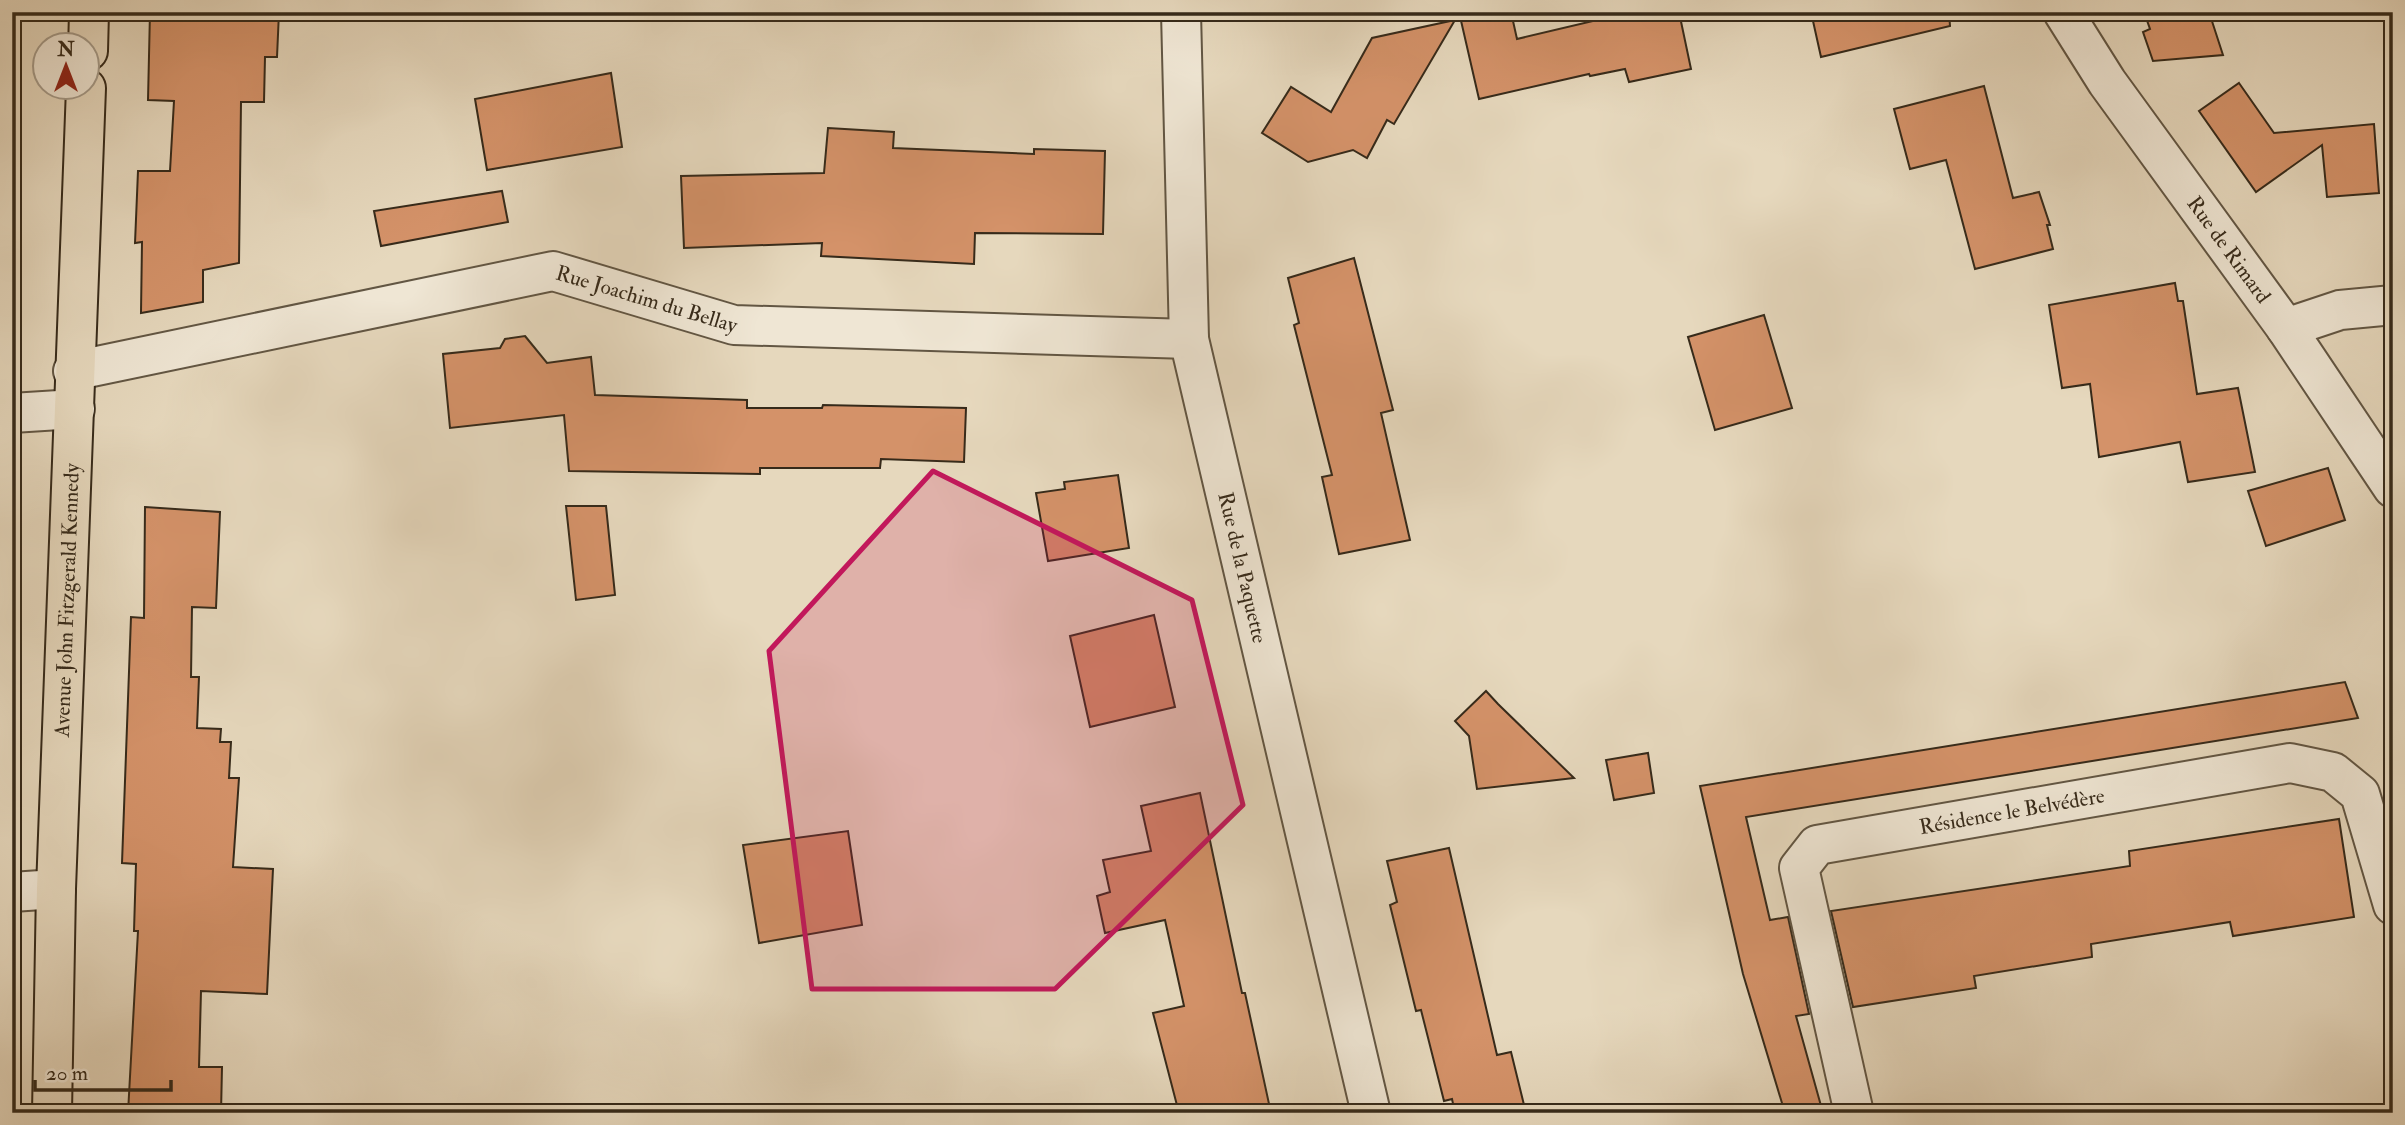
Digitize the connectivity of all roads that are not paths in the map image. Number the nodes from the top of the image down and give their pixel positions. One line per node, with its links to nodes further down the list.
1 (89, 12): 4 (main road)
2 (1181, 12): 8 (street, Rue de la Paquette)
3 (2063, 12): 7 (street, Rue de Rimard)
4 (88, 32)
5 (85, 102): 9 (main road, Avenue John Fitzgerald Kennedy)
6 (2393, 305): 7 (street)
7 (2286, 328): 12 (street, Rue de Rimard)
8 (1189, 339): 9 (street, Rue Joachim du Bellay); 17 (street, Rue de la Paquette)
9 (73, 371): 10 (main road, Avenue John Fitzgerald Kennedy)
10 (75, 409): 11 (street); 13 (main road, Avenue John Fitzgerald Kennedy)
11 (12, 413)
12 (2393, 488)
13 (56, 889): 14 (street); 16 (main road, Avenue John Fitzgerald Kennedy)
14 (12, 892)
15 (2393, 905): 18 (street, Résidence le Belvédère)
16 (52, 1113)
17 (1371, 1113)
18 (1854, 1113)

